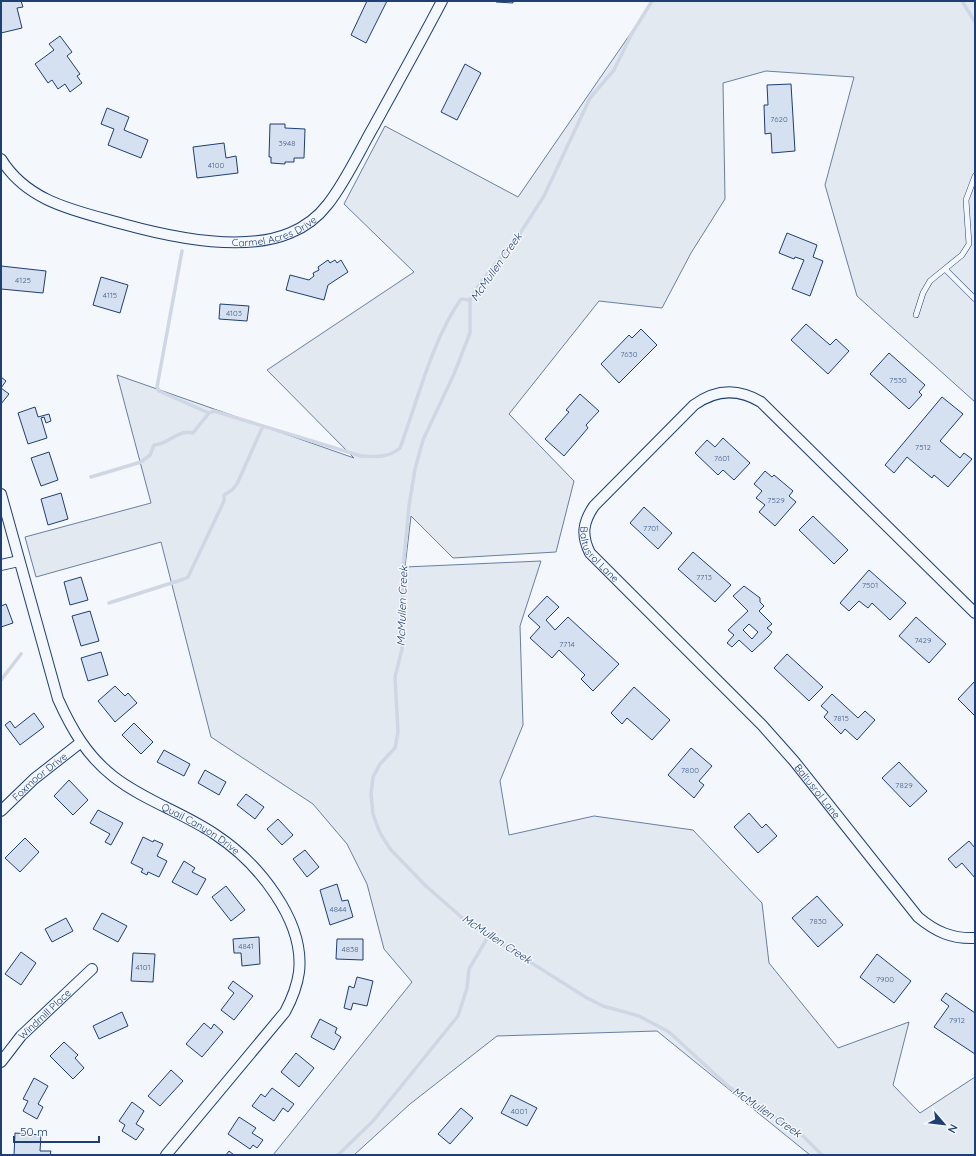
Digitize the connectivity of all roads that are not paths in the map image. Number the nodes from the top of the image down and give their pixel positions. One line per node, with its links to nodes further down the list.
1 (442, 1): 2 (street, Carmel Acres Drive)
2 (1, 159)
3 (975, 176): 4 (lane)
4 (945, 269): 5 (lane); 6 (lane)
5 (975, 299)
6 (916, 315)
7 (1, 494): 8 (street, Quail Canyon Drive)
8 (19, 561): 9 (street); 11 (street, Quail Canyon Drive)
9 (1, 565)
10 (975, 613): 13 (street, Baltusrol Lane)
11 (80, 743): 12 (street, Foxmoor Drive); 16 (street, Quail Canyon Drive)
12 (1, 811)
13 (975, 938)
14 (92, 969): 15 (street, Windmill Place)
15 (1, 1062)
16 (166, 1155)

